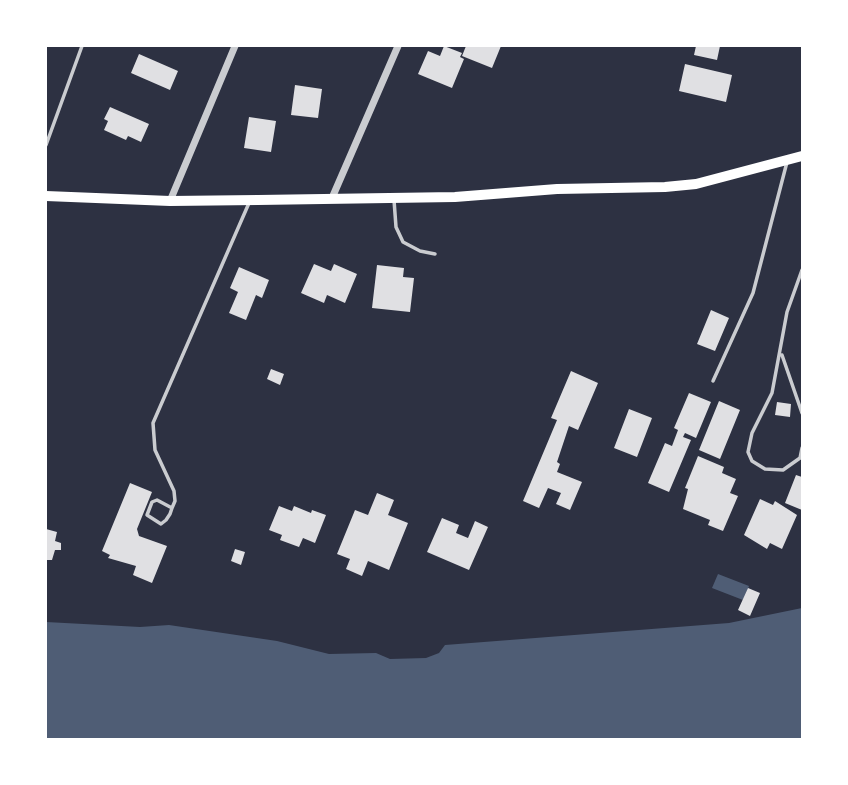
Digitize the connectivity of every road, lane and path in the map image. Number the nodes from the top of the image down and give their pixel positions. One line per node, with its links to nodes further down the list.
1 (82, 46): 4 (lane)
2 (235, 46): 11 (street)
3 (398, 46): 9 (street)
4 (46, 145)
5 (803, 156): 6 (main road)
6 (788, 160): 8 (main road); 15 (lane)
7 (46, 196): 11 (main road)
8 (394, 197): 9 (main road); 12 (lane)
9 (332, 198): 10 (main road)
10 (250, 200): 11 (main road); 19 (lane)
11 (170, 201)
12 (435, 254)
13 (803, 270): 14 (lane)
14 (782, 353): 16 (lane); 18 (lane)
15 (713, 381)
16 (803, 413)
17 (803, 448): 18 (lane)
18 (802, 458)
19 (172, 508): 19 (lane)

